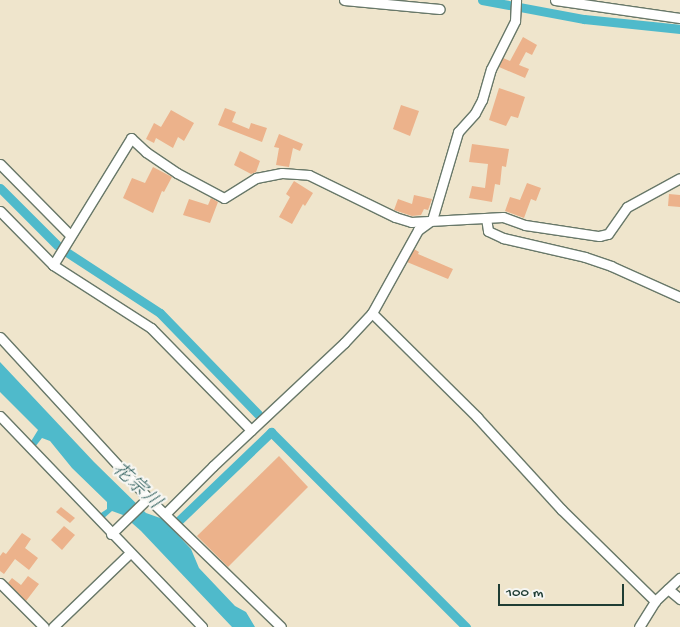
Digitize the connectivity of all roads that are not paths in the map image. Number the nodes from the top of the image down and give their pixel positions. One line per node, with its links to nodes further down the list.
1 (344, 0): 4 (street)
2 (516, 0): 10 (street)
3 (555, 0): 5 (street)
4 (440, 9)
5 (680, 18)
6 (0, 164): 11 (street)
7 (680, 178): 9 (street)
8 (0, 211): 12 (street)
9 (486, 218): 10 (street); 13 (street)
10 (432, 220): 11 (street); 14 (street)
11 (70, 235): 12 (street)
12 (53, 265): 17 (street)
13 (680, 297)
14 (372, 313): 17 (street); 26 (street)
15 (0, 338): 18 (street)
16 (0, 416): 20 (street)
17 (251, 430): 19 (street)
18 (145, 500): 19 (street); 20 (street)
19 (166, 513): 30 (street)
20 (114, 531): 21 (street)
21 (130, 553): 28 (street); 29 (street)
22 (680, 578): 24 (street)
23 (0, 583): 27 (street)
24 (668, 589): 25 (street); 26 (street)
25 (680, 599)
26 (655, 602): 31 (street)
27 (44, 627)
28 (53, 627)
29 (202, 627)
30 (281, 627)
31 (639, 627)

